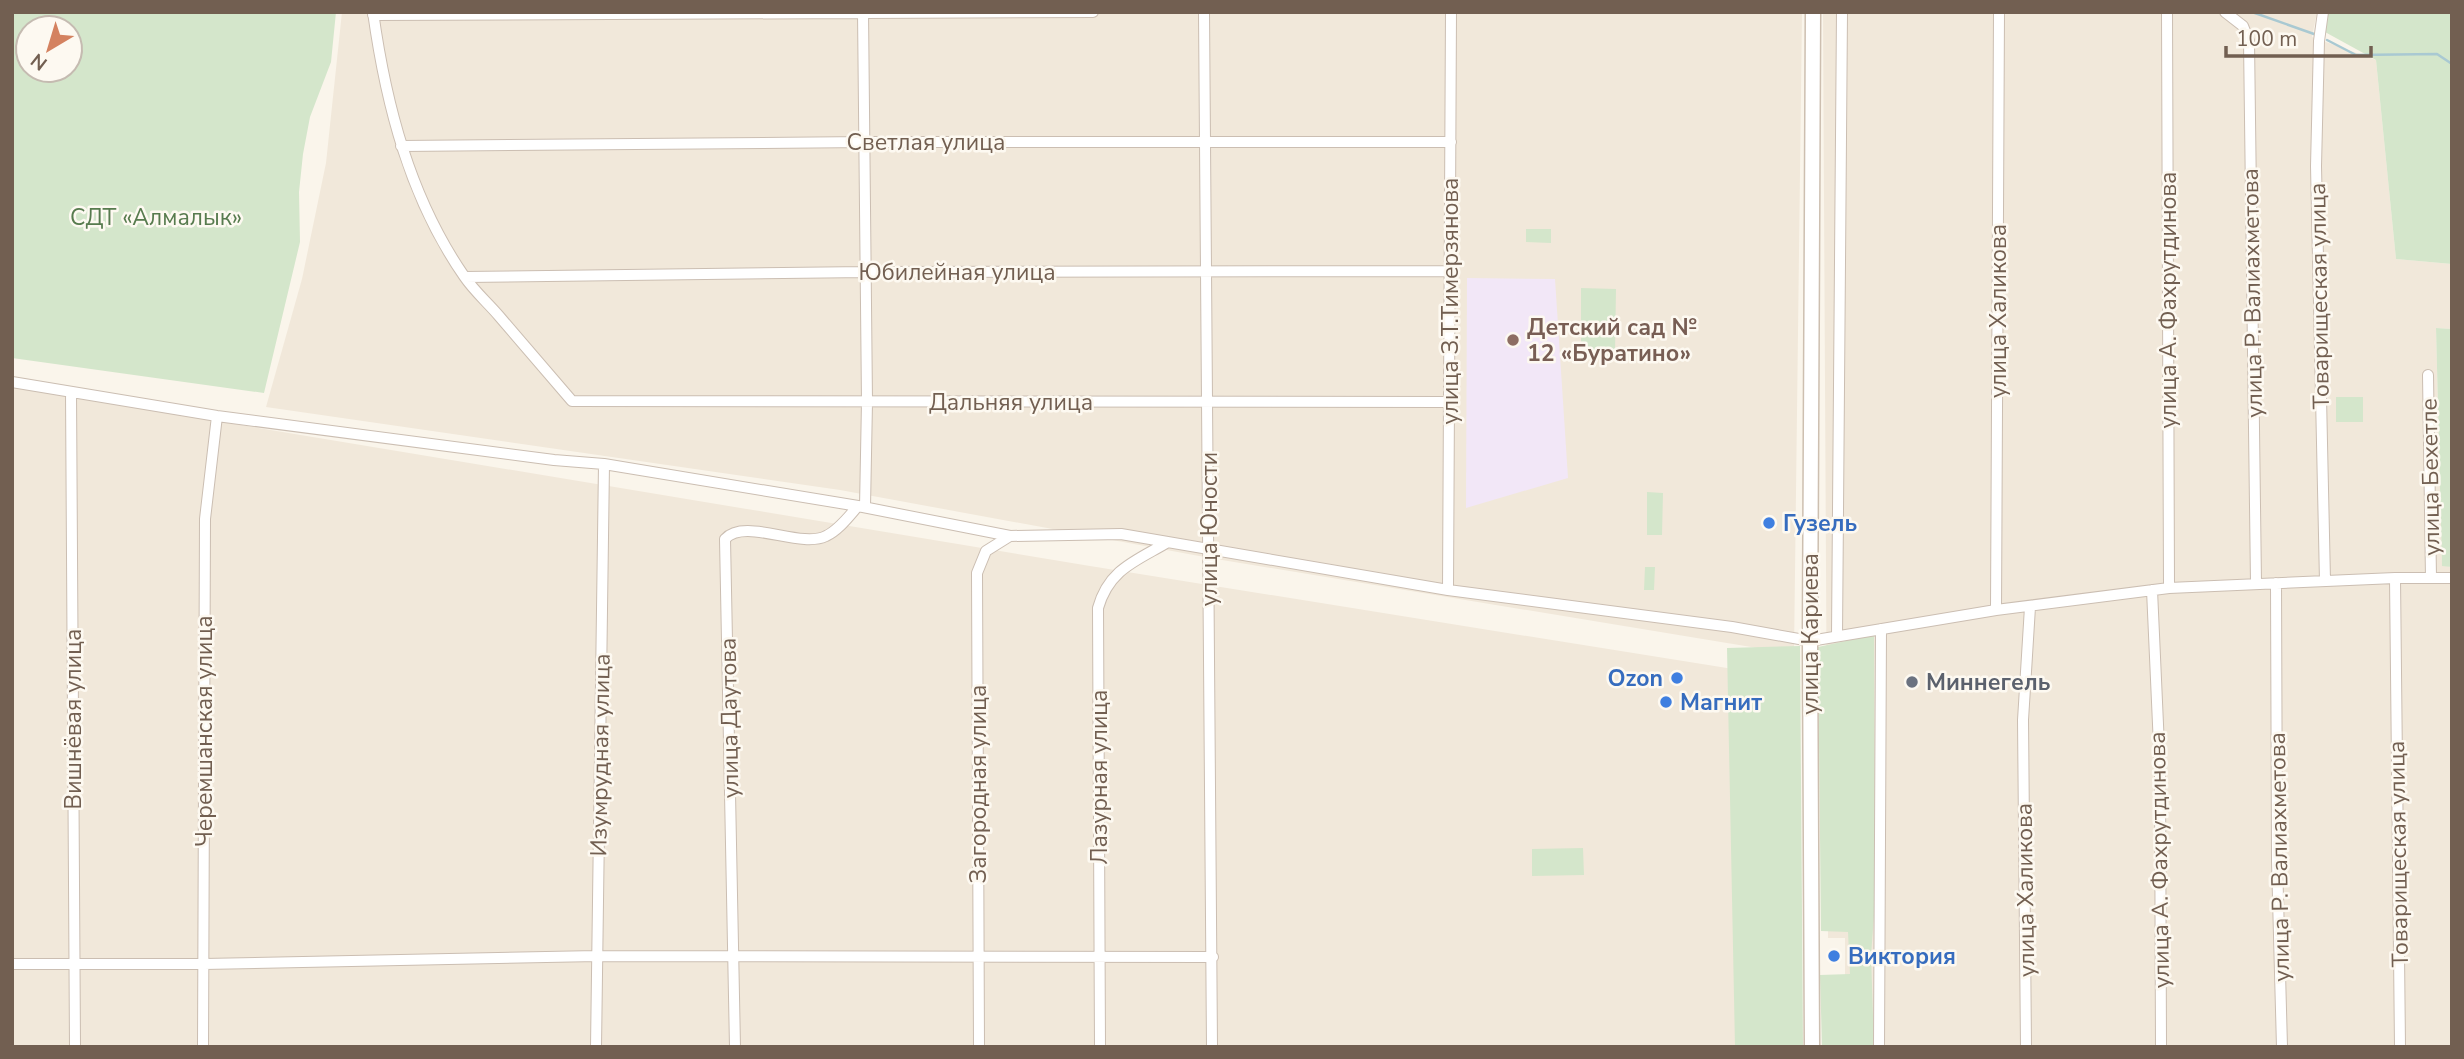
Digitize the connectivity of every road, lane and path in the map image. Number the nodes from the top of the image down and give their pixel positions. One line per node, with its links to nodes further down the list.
1 (1093, 12): 10 (street)
2 (1204, 12): 14 (street, улица Юности)
3 (1451, 12): 13 (street, улица З.Т.Тимерзянова)
4 (1813, 12): 45 (main road, улица Кариева)
5 (1842, 12): 44 (street)
6 (1999, 12): 42 (street, улица Халикова)
7 (2167, 12): 38 (street, улица А. Фахрутдинова)
8 (2225, 12): 36 (street, улица Р. Валиахметова)
9 (2323, 12): 35 (street, Товарищеская улица)
10 (863, 13): 11 (street); 12 (street)
11 (373, 14): 15 (street)
12 (866, 142): 14 (street, Светлая улица); 15 (street, Светлая улица); 17 (street)
13 (1451, 142): 14 (street, Светлая улица); 16 (street, улица З.Т.Тимерзянова)
14 (1205, 143): 18 (street, улица Юности)
15 (401, 146): 19 (street)
16 (1450, 271): 18 (street, Юбилейная улица); 24 (street, улица З.Т.Тимерзянова)
17 (866, 272): 18 (street, Юбилейная улица); 19 (street, Юбилейная улица); 23 (street)
18 (1207, 272): 25 (street, улица Юности)
19 (465, 277): 23 (street, Дальняя улица)
20 (2428, 375): 33 (street, улица Бехетле)
21 (12, 382): 22 (street)
22 (71, 392): 26 (street); 52 (street, Вишнёвая улица)
23 (867, 402): 25 (street, Дальняя улица); 28 (street)
24 (1449, 402): 25 (street, Дальняя улица); 39 (street, улица З.Т.Тимерзянова)
25 (1209, 403): 31 (street, улица Юности)
26 (217, 416): 27 (street); 53 (street, Черемшанская улица)
27 (604, 464): 28 (street); 47 (street, Изумрудная улица)
28 (862, 506): 29 (street); 46 (street, улица Даутова)
29 (1010, 536): 30 (street); 48 (street, Загородная улица)
30 (1168, 542): 31 (street); 49 (street, Лазурная улица)
31 (1209, 550): 39 (street); 50 (street, улица Юности)
32 (2395, 578): 33 (street); 35 (street); 66 (street, Товарищеская улица)
33 (2431, 578): 34 (street)
34 (2452, 579)
35 (2325, 581): 37 (street)
36 (2256, 583): 37 (street); 38 (street)
37 (2276, 583): 65 (street, улица Р. Валиахметова)
38 (2169, 588): 40 (street)
39 (1448, 590): 45 (street)
40 (2152, 590): 41 (street); 64 (street, улица А. Фахрутдинова)
41 (2030, 607): 42 (street); 63 (street, улица Халикова)
42 (1996, 610): 43 (street)
43 (1881, 629): 44 (street); 62 (street)
44 (1837, 636): 45 (street)
45 (1810, 641): 61 (main road, улица Кариева)
46 (734, 956): 47 (street); 48 (street); 57 (street, улица Даутова)
47 (597, 957): 53 (street); 56 (street, Изумрудная улица)
48 (978, 957): 49 (street); 58 (street, Загородная улица)
49 (1100, 957): 50 (street); 59 (street, Лазурная улица)
50 (1213, 957): 60 (street, улица Юности)
51 (12, 964): 52 (street)
52 (75, 964): 53 (street); 54 (street, Вишнёвая улица)
53 (204, 964): 55 (street, Черемшанская улица)
54 (75, 1047)
55 (203, 1047)
56 (596, 1047)
57 (735, 1047)
58 (979, 1047)
59 (1100, 1047)
60 (1212, 1047)
61 (1812, 1047)
62 (1879, 1047)
63 (2026, 1047)
64 (2161, 1047)
65 (2282, 1047)
66 (2400, 1047)

